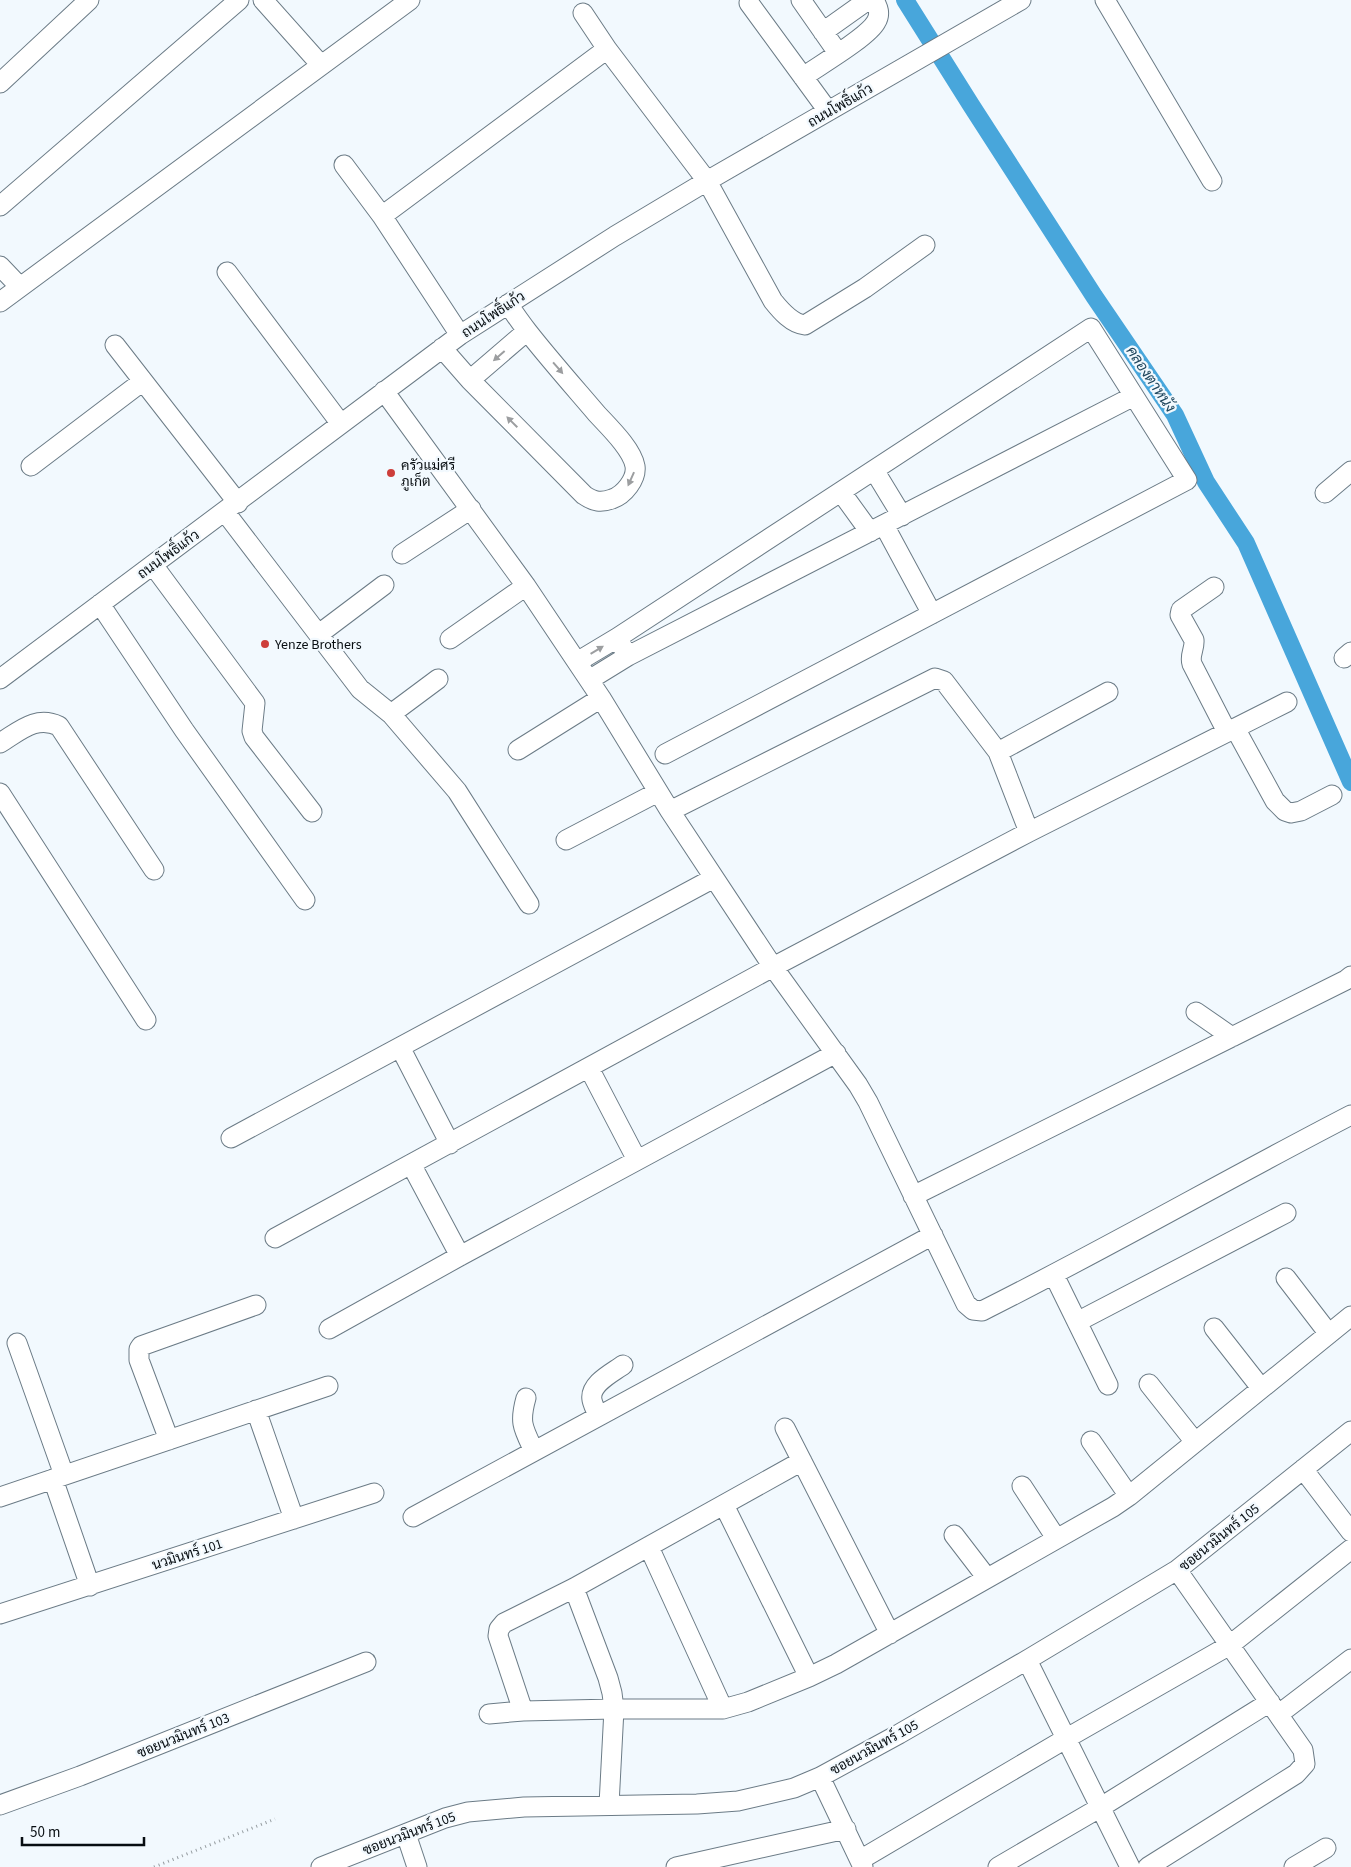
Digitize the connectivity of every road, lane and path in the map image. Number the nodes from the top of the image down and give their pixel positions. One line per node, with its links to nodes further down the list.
1 (89, 0): 17 (street)
2 (239, 0): 22 (street)
3 (263, 0): 15 (street)
4 (410, 0): 15 (street)
5 (802, 0): 12 (street)
6 (868, 0): 12 (street)
7 (874, 0): 14 (street)
8 (1021, 0): 18 (street, ถนนโพธิ์แก้ว)
9 (1106, 0): 21 (street)
10 (749, 3): 16 (street)
11 (583, 14): 13 (street)
12 (823, 32): 14 (street)
13 (607, 49): 20 (street); 23 (street)
14 (838, 52): 16 (street)
15 (321, 65): 27 (street)
16 (803, 76): 18 (street)
17 (0, 83)
18 (828, 112): 20 (street, ถนนโพธิ์แก้ว)
19 (344, 165): 23 (street)
20 (706, 181): 24 (street); 29 (street, ถนนโพธิ์แก้ว)
21 (1212, 182)
22 (0, 206)
23 (382, 216): 31 (street)
24 (924, 245)
25 (0, 266): 27 (street)
26 (227, 272): 38 (street)
27 (20, 287): 28 (street)
28 (0, 302)
29 (508, 304): 30 (street); 31 (street, ถนนโพธิ์แก้ว)
30 (527, 331): 34 (street, one-way to 34); 34 (street, one-way to 34)
31 (460, 335): 33 (street, ถนนโพธิ์แก้ว)
32 (115, 345): 35 (street)
33 (442, 348): 34 (street); 36 (street, ถนนโพธิ์แก้ว)
34 (470, 380)
35 (143, 381): 39 (street); 44 (street)
36 (384, 391): 38 (street, ถนนโพธิ์แก้ว); 45 (street)
37 (1134, 396): 40 (street); 46 (street); 55 (street)
38 (341, 424): 44 (street, ถนนโพธิ์แก้ว)
39 (31, 466)
40 (874, 470): 42 (street); 46 (street)
41 (1351, 471): 43 (street)
42 (841, 492): 47 (street); 53 (street)
43 (1325, 493)
44 (231, 507): 49 (street, ถนนโพธิ์แก้ว); 57 (street)
45 (471, 509): 48 (street); 51 (street)
46 (902, 516): 47 (street)
47 (877, 528): 55 (street); 56 (street)
48 (402, 554)
49 (154, 564): 54 (street, ถนนโพธิ์แก้ว); 78 (street)
50 (384, 585): 57 (street)
51 (526, 586): 59 (street); 61 (street)
52 (1214, 587): 69 (street)
53 (684, 595): 56 (street); 58 (street)
54 (100, 604): 62 (street, ถนนโพธิ์แก้ว); 83 (street)
55 (932, 614): 73 (street)
56 (699, 620): 60 (street)
57 (319, 634): 68 (street)
58 (617, 638): 60 (street); 61 (street, one-way to 58)
59 (450, 639)
60 (628, 656): 64 (street)
61 (577, 662): 64 (street)
62 (1, 677)
63 (438, 679): 68 (street)
64 (589, 680): 66 (street)
65 (1108, 692): 72 (street)
66 (601, 698): 71 (street); 74 (street)
67 (1286, 702): 69 (street)
68 (391, 714): 84 (street)
69 (1231, 730): 76 (street); 79 (street)
70 (0, 743): 81 (street)
71 (518, 750)
72 (998, 752): 77 (street); 79 (street)
73 (665, 754)
74 (658, 792): 77 (street); 80 (street)
75 (0, 793): 88 (street)
76 (1332, 795)
77 (670, 811): 82 (street)
78 (312, 812)
79 (1029, 832): 85 (street)
80 (566, 840)
81 (154, 870)
82 (714, 878): 85 (street); 90 (street)
83 (305, 900)
84 (528, 904)
85 (773, 967): 91 (street); 92 (street)
86 (1351, 976): 89 (street)
87 (1196, 1012): 89 (street)
88 (146, 1020)
89 (1232, 1037): 98 (street)
90 (400, 1047): 94 (street); 95 (street)
91 (836, 1052): 96 (street); 98 (street)
92 (589, 1068): 95 (street); 96 (street)
93 (1351, 1115): 103 (street)
94 (231, 1138)
95 (450, 1144): 97 (street)
96 (637, 1160): 102 (street)
97 (411, 1164): 101 (street); 102 (street)
98 (913, 1196): 100 (street)
99 (1286, 1213): 107 (street)
100 (933, 1235): 103 (street); 119 (street)
101 (275, 1238)
102 (460, 1256): 109 (street)
103 (1054, 1275): 107 (street)
104 (1286, 1278): 110 (street)
105 (256, 1305): 122 (street)
106 (1351, 1316): 110 (street)
107 (1077, 1322): 114 (street)
108 (1214, 1328): 116 (street)
109 (328, 1329)
110 (1329, 1334): 116 (street)
111 (17, 1343): 128 (street)
112 (623, 1365): 119 (street)
113 (1149, 1384): 124 (street)
114 (1108, 1385)
115 (328, 1386): 118 (street)
116 (1262, 1388): 124 (street)
117 (526, 1398): 125 (street)
118 (256, 1410): 122 (street); 135 (street)
119 (598, 1415): 125 (street)
120 (785, 1428): 126 (street)
121 (1351, 1431): 127 (street, ซอยนวมินทร์ 105)
122 (169, 1440): 128 (street)
123 (1091, 1441): 131 (street)
124 (1195, 1442): 131 (street)
125 (534, 1451): 134 (street)
126 (802, 1461): 133 (street); 146 (street)
127 (1303, 1469): 136 (street); 141 (street, ซอยนวมินทร์ 105)
128 (59, 1477): 132 (street); 143 (street)
129 (1022, 1486): 138 (street)
130 (374, 1493): 135 (street, นวมินทร์ 101)
131 (1129, 1496): 138 (street)
132 (0, 1497)
133 (724, 1505): 139 (street); 151 (street)
134 (413, 1517)
135 (294, 1519): 143 (street, นวมินทร์ 101)
136 (1351, 1532)
137 (954, 1535): 142 (street)
138 (1056, 1538): 142 (street)
139 (649, 1547): 144 (street); 154 (street)
140 (1351, 1549): 147 (street)
141 (1177, 1570): 147 (street); 149 (street, ซอยนวมินทร์ 105)
142 (987, 1578): 146 (street)
143 (90, 1586): 145 (street, นวมินทร์ 101)
144 (574, 1588): 153 (street); 155 (street)
145 (0, 1614)
146 (890, 1634): 151 (street)
147 (1230, 1645): 152 (street); 157 (street)
148 (1351, 1659): 152 (street)
149 (1027, 1660): 157 (street); 158 (street, ซอยนวมินทร์ 105)
150 (366, 1662): 159 (street, ซอยนวมินทร์ 103)
151 (809, 1677): 154 (street)
152 (1275, 1708): 161 (street); 173 (street)
153 (614, 1709): 154 (street); 155 (street); 160 (street)
154 (723, 1709)
155 (522, 1711): 156 (street)
156 (489, 1714)
157 (1067, 1738): 161 (street); 166 (street)
158 (820, 1777): 160 (street, ซอยนวมินทร์ 105); 163 (street)
159 (0, 1805)
160 (609, 1806): 164 (street, ซอยนวมินทร์ 105)
161 (1101, 1807): 171 (street); 172 (street)
162 (275, 1819): 167 (path)
163 (846, 1829): 166 (street); 170 (street)
164 (406, 1834): 168 (street, ซอยนวมินทร์ 105); 169 (street)
165 (1326, 1848): 174 (street)
166 (861, 1864)
167 (154, 1867)
168 (324, 1867)
169 (417, 1867)
170 (676, 1867)
171 (998, 1867)
172 (1130, 1867)
173 (1148, 1867)
174 (1294, 1867)

